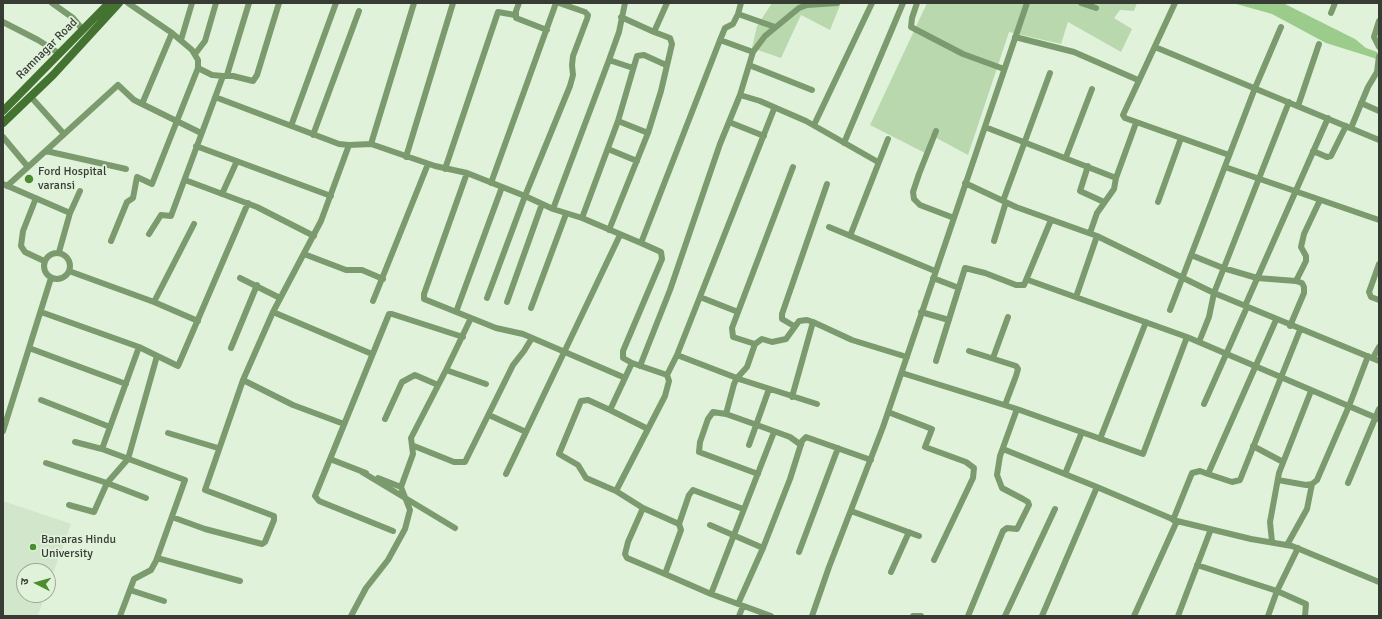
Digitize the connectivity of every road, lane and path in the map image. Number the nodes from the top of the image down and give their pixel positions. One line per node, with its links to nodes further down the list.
1 (52, 3): 35 (street)
2 (109, 3): 35 (main road, Ramnagar Road)
3 (119, 3): 62 (main road)
4 (128, 3): 38 (street)
5 (192, 3): 40 (street)
6 (216, 3): 47 (street)
7 (248, 3): 56 (street)
8 (279, 3): 56 (street)
9 (336, 3): 77 (street)
10 (414, 3): 93 (street)
11 (453, 3): 100 (street)
12 (519, 3): 29 (street)
13 (558, 3): 36 (street); 125 (street)
14 (625, 3): 30 (street)
15 (667, 3): 37 (street)
16 (740, 3): 28 (street)
17 (837, 3): 33 (street)
18 (872, 3): 78 (street)
19 (903, 3): 91 (street)
20 (917, 3): 54 (street)
21 (1027, 3): 39 (street)
22 (1081, 3): 25 (street)
23 (1175, 3): 43 (street)
24 (1335, 3): 27 (street)
25 (1096, 8)
26 (359, 11): 85 (street)
27 (1331, 13)
28 (738, 14): 33 (street); 41 (street)
29 (515, 15): 36 (street); 111 (street)
30 (621, 17): 37 (street); 48 (street)
31 (1379, 21): 44 (street)
32 (3, 22): 46 (street)
33 (775, 27): 45 (street)
34 (1281, 27): 58 (street)
35 (83, 30): 46 (main road, Ramnagar Road)
36 (547, 30): 116 (street)
37 (654, 32): 50 (street)
38 (172, 33): 40 (street); 66 (street)
39 (1015, 37): 54 (street); 57 (street)
40 (181, 40): 47 (street)
41 (720, 40): 45 (street); 151 (street)
42 (1319, 44): 67 (street)
43 (1154, 47): 57 (street); 58 (street)
44 (1379, 47)
45 (753, 52): 51 (street)
46 (60, 54): 69 (main road, Ramnagar Road)
47 (195, 54): 52 (street)
48 (609, 60): 53 (street); 133 (street)
49 (1379, 60): 65 (street)
50 (666, 65): 53 (street); 83 (street)
51 (749, 65): 60 (street); 61 (street)
52 (198, 68): 56 (street); 72 (street)
53 (633, 68): 73 (street)
54 (1004, 69): 79 (street)
55 (1050, 73): 92 (street)
56 (225, 76): 63 (street)
57 (1138, 80): 75 (street)
58 (1255, 88): 64 (street); 99 (street)
59 (1092, 89): 101 (street)
60 (812, 90)
61 (740, 95): 68 (street); 74 (street)
62 (30, 97): 76 (main road); 84 (street)
63 (215, 97): 77 (street); 82 (street)
64 (1289, 102): 67 (street); 114 (street)
65 (1361, 103): 70 (street); 80 (street)
66 (142, 104): 72 (street); 84 (street)
67 (1298, 106): 71 (street)
68 (774, 109): 78 (street); 86 (street)
69 (3, 111)
70 (1379, 111)
71 (1328, 118): 80 (street); 98 (street)
72 (176, 120): 82 (street); 149 (street)
73 (618, 121): 83 (street); 96 (street)
74 (729, 122): 86 (street); 218 (street)
75 (1136, 122): 88 (street); 113 (street)
76 (3, 123)
77 (291, 126): 85 (street)
78 (814, 126): 91 (street)
79 (985, 127): 92 (street); 117 (street)
80 (1349, 127): 90 (street); 98 (street)
81 (936, 131): 137 (street)
82 (201, 133): 95 (street)
83 (648, 133): 103 (street)
84 (64, 134): 97 (street)
85 (313, 135): 94 (street)
86 (764, 136): 172 (street)
87 (3, 137): 107 (street)
88 (1181, 138): 99 (street); 130 (street)
89 (888, 139): 104 (street)
90 (1379, 140)
91 (844, 143): 104 (street)
92 (1025, 143): 101 (street); 128 (street)
93 (371, 144): 94 (street); 100 (street)
94 (349, 145): 124 (street)
95 (196, 146): 102 (street); 115 (street)
96 (608, 149): 103 (street); 136 (street)
97 (46, 151): 107 (street); 110 (street)
98 (1313, 151): 122 (street)
99 (1229, 155): 109 (street)
100 (406, 157): 105 (street)
101 (1066, 157): 106 (street)
102 (238, 161): 123 (street); 124 (street)
103 (637, 161): 142 (street)
104 (878, 162): 147 (street)
105 (428, 164): 111 (street); 165 (street)
106 (1088, 166): 113 (street); 129 (street)
107 (28, 167): 119 (street)
108 (793, 167): 186 (street)
109 (1225, 167): 114 (street); 154 (street)
110 (126, 169)
111 (445, 169): 112 (street)
112 (467, 173): 116 (street); 185 (street)
113 (1116, 178): 129 (street)
114 (1258, 179): 122 (street); 157 (street)
115 (185, 180): 123 (street); 144 (street)
116 (491, 183): 120 (street)
117 (965, 183): 128 (street); 137 (street)
118 (827, 184): 195 (street)
119 (5, 185): 126 (street)
120 (502, 187): 125 (street); 185 (street)
121 (80, 191): 134 (street)
122 (1294, 191): 127 (street); 164 (street)
123 (222, 194): 131 (street)
124 (331, 196): 146 (street)
125 (525, 196): 132 (street); 175 (street)
126 (36, 198): 134 (street); 155 (street)
127 (1320, 200): 139 (street); 167 (street)
128 (1005, 202): 138 (street); 150 (street)
129 (1104, 202): 143 (street)
130 (1158, 202)
131 (248, 203): 146 (street); 192 (street)
132 (542, 204): 133 (street); 179 (street)
133 (553, 209): 135 (street)
134 (70, 213): 152 (street)
135 (566, 214): 136 (street); 181 (street)
136 (582, 218): 142 (street)
137 (954, 218): 159 (street)
138 (1051, 220): 143 (street); 166 (street)
139 (1379, 220)
140 (194, 224): 178 (street)
141 (829, 227): 147 (street)
142 (609, 230): 145 (street)
143 (1090, 233): 148 (street)
144 (149, 234)
145 (620, 235): 151 (street); 208 (street)
146 (314, 236): 153 (street)
147 (850, 236): 159 (street)
148 (1097, 236): 160 (street); 173 (street)
149 (111, 241)
150 (994, 241)
151 (641, 243): 217 (street)
152 (59, 252): 155 (street); 158 (street)
153 (304, 254): 165 (street); 174 (street)
154 (1191, 255): 157 (street); 160 (street)
155 (44, 262): 161 (street)
156 (1379, 264): 168 (street)
157 (1223, 268): 164 (street); 171 (street)
158 (69, 271): 161 (street); 178 (street)
159 (935, 271): 163 (street)
160 (1182, 277): 171 (street); 182 (street)
161 (51, 278): 183 (street)
162 (240, 278): 169 (street)
163 (933, 278): 170 (street); 187 (street)
164 (1257, 278): 167 (street); 180 (street)
165 (383, 279): 177 (street)
166 (1028, 280): 170 (street); 173 (street)
167 (1296, 281): 196 (street)
168 (1376, 282): 176 (street)
169 (256, 285): 174 (street); 206 (street)
170 (959, 288): 190 (street)
171 (1214, 293): 180 (street); 201 (street)
172 (700, 297): 186 (street); 211 (street)
173 (1076, 297): 194 (street)
174 (280, 298): 184 (street)
175 (487, 298)
176 (1379, 300)
177 (373, 301)
178 (154, 302): 192 (street)
179 (506, 302)
180 (1246, 306): 191 (street); 210 (street)
181 (531, 308)
182 (1170, 310)
183 (41, 312): 204 (street); 205 (street)
184 (273, 312): 209 (street); 226 (street)
185 (456, 312): 189 (street)
186 (738, 312): 202 (street)
187 (921, 312): 190 (street); 213 (street)
188 (1008, 317): 214 (street)
189 (471, 318): 198 (street); 200 (street)
190 (949, 320): 216 (street)
191 (1276, 320): 196 (street); 219 (street)
192 (198, 321): 212 (street)
193 (813, 322): 195 (street); 213 (street); 232 (street)
194 (1146, 322): 199 (street); 255 (street)
195 (794, 326): 202 (street)
196 (1290, 326): 197 (street)
197 (1300, 330): 215 (street); 223 (street)
198 (463, 337): 209 (street); 220 (street)
199 (1187, 337): 201 (street); 255 (street)
200 (532, 338): 208 (street); 243 (street)
201 (1198, 342): 210 (street)
202 (755, 344): 225 (street)
203 (1379, 346): 215 (street)
204 (139, 347): 212 (street); 227 (street)
205 (29, 348): 227 (street); 250 (street)
206 (231, 348)
207 (969, 351): 214 (street)
208 (564, 352): 224 (street); 251 (street)
209 (372, 354): 246 (street)
210 (1226, 354): 219 (street); 235 (street)
211 (677, 355): 222 (street); 225 (street)
212 (157, 356): 265 (street)
213 (907, 357): 221 (street)
214 (993, 358): 236 (street)
215 (1373, 358): 237 (street)
216 (936, 361)
217 (632, 363): 218 (street); 224 (street)
218 (640, 366): 222 (street)
219 (1255, 366): 223 (street); 274 (street)
220 (446, 370): 228 (street); 229 (street)
221 (902, 372): 236 (street); 241 (street)
222 (667, 375): 249 (street)
223 (1280, 377): 231 (street); 260 (street)
224 (623, 378): 240 (street)
225 (737, 378): 230 (street); 242 (street)
226 (243, 380): 246 (street); 261 (street)
227 (126, 384): 248 (street)
228 (486, 384)
229 (438, 385): 245 (street); 259 (street)
230 (769, 389): 232 (street); 247 (street)
231 (1312, 390): 237 (street); 268 (street)
232 (792, 397): 234 (street)
233 (41, 400): 248 (street)
234 (817, 404)
235 (1204, 404)
236 (1005, 405): 238 (street)
237 (1349, 406): 244 (street); 278 (street)
238 (1017, 409): 253 (street); 264 (street)
239 (1379, 409): 244 (street)
240 (610, 410): 249 (street); 281 (street)
241 (888, 412): 267 (street); 305 (street)
242 (726, 414): 247 (street); 272 (street)
243 (489, 415): 251 (street); 259 (street)
244 (1377, 418): 276 (street)
245 (385, 419)
246 (344, 424): 266 (street)
247 (757, 425): 252 (street); 257 (street)
248 (110, 427): 263 (street)
249 (648, 429): 281 (street)
250 (3, 431)
251 (526, 432): 271 (street)
252 (774, 432): 258 (street); 272 (street)
253 (1082, 432): 255 (street); 273 (street)
254 (168, 433): 261 (street)
255 (1100, 439)
256 (75, 442): 263 (street)
257 (749, 445)
258 (801, 445): 262 (street); 301 (street)
259 (414, 446): 279 (street)
260 (1253, 446): 268 (street); 274 (street)
261 (218, 448): 289 (street)
262 (838, 448): 267 (street); 303 (street)
263 (102, 449): 265 (street)
264 (1003, 449): 273 (street); 324 (street)
265 (128, 459): 277 (street); 289 (street)
266 (330, 459): 270 (street); 295 (street)
267 (871, 460): 288 (street)
268 (1283, 462): 275 (street)
269 (46, 463): 277 (street)
270 (362, 472): 279 (street); 283 (street)
271 (506, 474)
272 (758, 474): 286 (street)
273 (1065, 474): 280 (street)
274 (1208, 474): 290 (street)
275 (1278, 480): 278 (street); 299 (street)
276 (1348, 483)
277 (107, 484): 282 (street); 284 (street)
278 (1312, 484): 300 (street)
279 (401, 487): 283 (street)
280 (1097, 487): 290 (street); 326 (street)
281 (616, 491): 285 (street)
282 (146, 498)
283 (406, 498): 293 (street); 318 (street)
284 (69, 505)
285 (643, 508): 291 (street); 308 (street)
286 (743, 509): 291 (street); 297 (street)
287 (1055, 509): 325 (street)
288 (851, 511): 296 (street); 321 (street)
289 (172, 517): 304 (street)
290 (1175, 520): 294 (street); 327 (street)
291 (679, 524): 308 (street)
292 (710, 525): 297 (street)
293 (455, 528)
294 (1212, 530): 299 (street); 306 (street)
295 (393, 531)
296 (909, 532): 298 (street); 307 (street)
297 (733, 534): 301 (street); 313 (street)
298 (919, 536)
299 (1272, 542): 300 (street)
300 (1287, 545): 302 (street)
301 (764, 548): 315 (street)
302 (1298, 548): 310 (street); 312 (street)
303 (799, 552)
304 (157, 558): 309 (street); 311 (street)
305 (934, 560)
306 (1197, 565): 312 (street); 328 (street)
307 (891, 572)
308 (665, 574): 313 (street)
309 (240, 581)
310 (1379, 582)
311 (130, 590): 314 (street); 316 (street)
312 (1277, 591): 329 (street); 330 (street)
313 (711, 594): 315 (street)
314 (164, 601)
315 (741, 605): 319 (street); 320 (street)
316 (120, 615): 317 (street)
317 (128, 616)
318 (351, 616)
319 (739, 616)
320 (771, 616)
321 (812, 616)
322 (913, 616): 323 (street)
323 (921, 616)
324 (968, 616)
325 (1005, 616)
326 (1042, 616)
327 (1134, 616)
328 (1178, 616)
329 (1268, 616)
330 (1305, 616)

